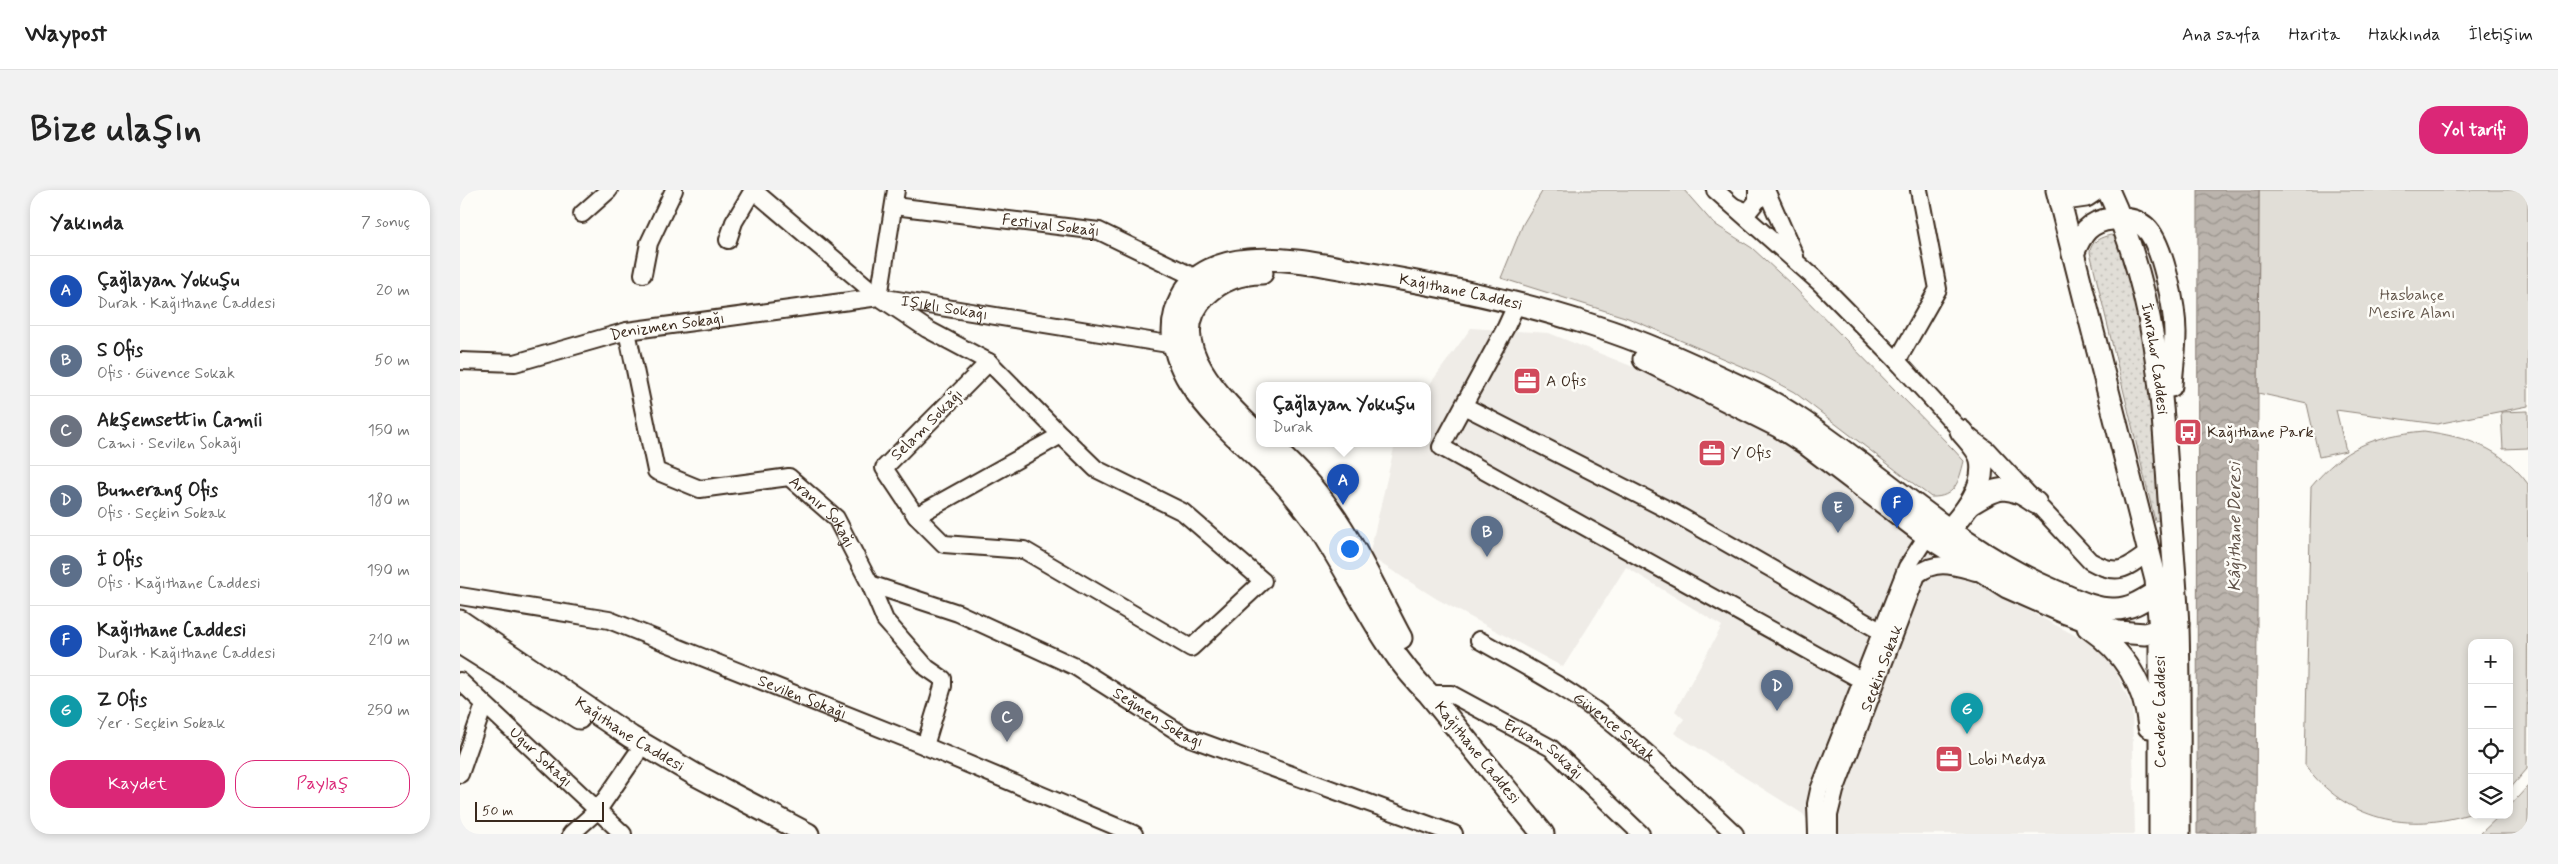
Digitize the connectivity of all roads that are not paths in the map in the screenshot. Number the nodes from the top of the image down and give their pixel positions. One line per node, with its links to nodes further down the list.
1 (609, 190): 14 (street)
2 (674, 190): 19 (street)
3 (753, 190): 16 (street); 21 (street, Işıklı Sokağı)
4 (1715, 190): 13 (street)
5 (1757, 190): 13 (street)
6 (1766, 190): 18 (street)
7 (1920, 190): 26 (street)
8 (2057, 190): 17 (main road)
9 (2062, 190): 10 (main road)
10 (2095, 190)
11 (2108, 190): 15 (main road)
12 (895, 198): 20 (street, Festival Sokağı); 21 (street)
13 (1733, 206): 18 (street)
14 (582, 214)
15 (2120, 218): 17 (main road); 45 (main road, İmrahor Caddesi)
16 (728, 240)
17 (2073, 254): 38 (main road)
18 (1796, 261): 26 (street)
19 (643, 274)
20 (1204, 284): 22 (main road, Kağıthane Caddesi); 24 (main road, Kağıthane Caddesi)
21 (879, 297): 23 (street, Denizmen Sokağı); 24 (street, Işıklı Sokağı); 27 (street)
22 (1515, 309): 28 (street); 36 (main road, Kağıthane Caddesi); 37 (main road, Kağıthane Caddesi)
23 (627, 332): 25 (street, Denizmen Sokağı); 40 (street, Aranır Sokağı)
24 (1183, 345): 30 (main road, Kağıthane Caddesi); 51 (main road, Kağıthane Caddesi)
25 (460, 361)
26 (1897, 361): 29 (street)
27 (989, 362): 31 (street); 35 (street, Selam Sokağı)
28 (1464, 406): 46 (street); 50 (street)
29 (1961, 431): 33 (street); 34 (main road)
30 (1256, 432)
31 (1061, 435): 35 (street); 35 (street)
32 (1272, 447): 51 (main road, Kağıthane Caddesi)
33 (2036, 503): 34 (main road); 38 (street)
34 (1969, 505): 36 (main road)
35 (916, 516)
36 (1949, 530): 37 (main road); 41 (main road, Kağıthane Caddesi)
37 (1927, 536): 39 (main road, Kağıthane Caddesi); 46 (street, Seçkin Sokak)
38 (2150, 551): 41 (main road)
39 (1988, 575): 43 (main road, Kağıthane Caddesi); 50 (street, Seçkin Sokak)
40 (870, 584): 54 (street); 62 (street, Seğmen Sokağı)
41 (2158, 591): 45 (main road, Cendere Caddesi)
42 (460, 596): 54 (street, Sevilen Sokağı)
43 (2066, 614): 45 (main road, Kağıthane Caddesi); 55 (main road)
44 (460, 621): 53 (main road, Kağıthane Caddesi)
45 (2169, 628): 55 (main road, Cendere Caddesi); 69 (main road, Cendere Caddesi)
46 (1882, 632): 50 (street, Seçkin Sokak)
47 (1479, 640): 65 (street, Güvence Sokak)
48 (460, 643): 53 (main road, Kağıthane Caddesi)
49 (460, 681): 52 (street, Uğur Sokağı)
50 (1868, 684): 66 (street, Seçkin Sokak); 67 (street, Seçkin Sokak)
51 (1429, 694): 63 (main road, Kağıthane Caddesi); 64 (street, Erkan Sokağı)
52 (484, 705): 56 (street); 57 (street, Uğur Sokağı)
53 (633, 746): 57 (street); 60 (main road, Kağıthane Caddesi)
54 (925, 746): 61 (street, Sevilen Sokağı)
55 (2159, 764): 68 (main road, Cendere Caddesi)
56 (460, 774)
57 (598, 810): 58 (street); 59 (street, Uğur Sokağı)
58 (571, 834)
59 (623, 834)
60 (807, 834)
61 (1134, 834)
62 (1454, 834)
63 (1543, 834)
64 (1642, 834)
65 (1735, 834)
66 (1817, 834)
67 (1829, 834)
68 (2160, 834)
69 (2179, 834)

